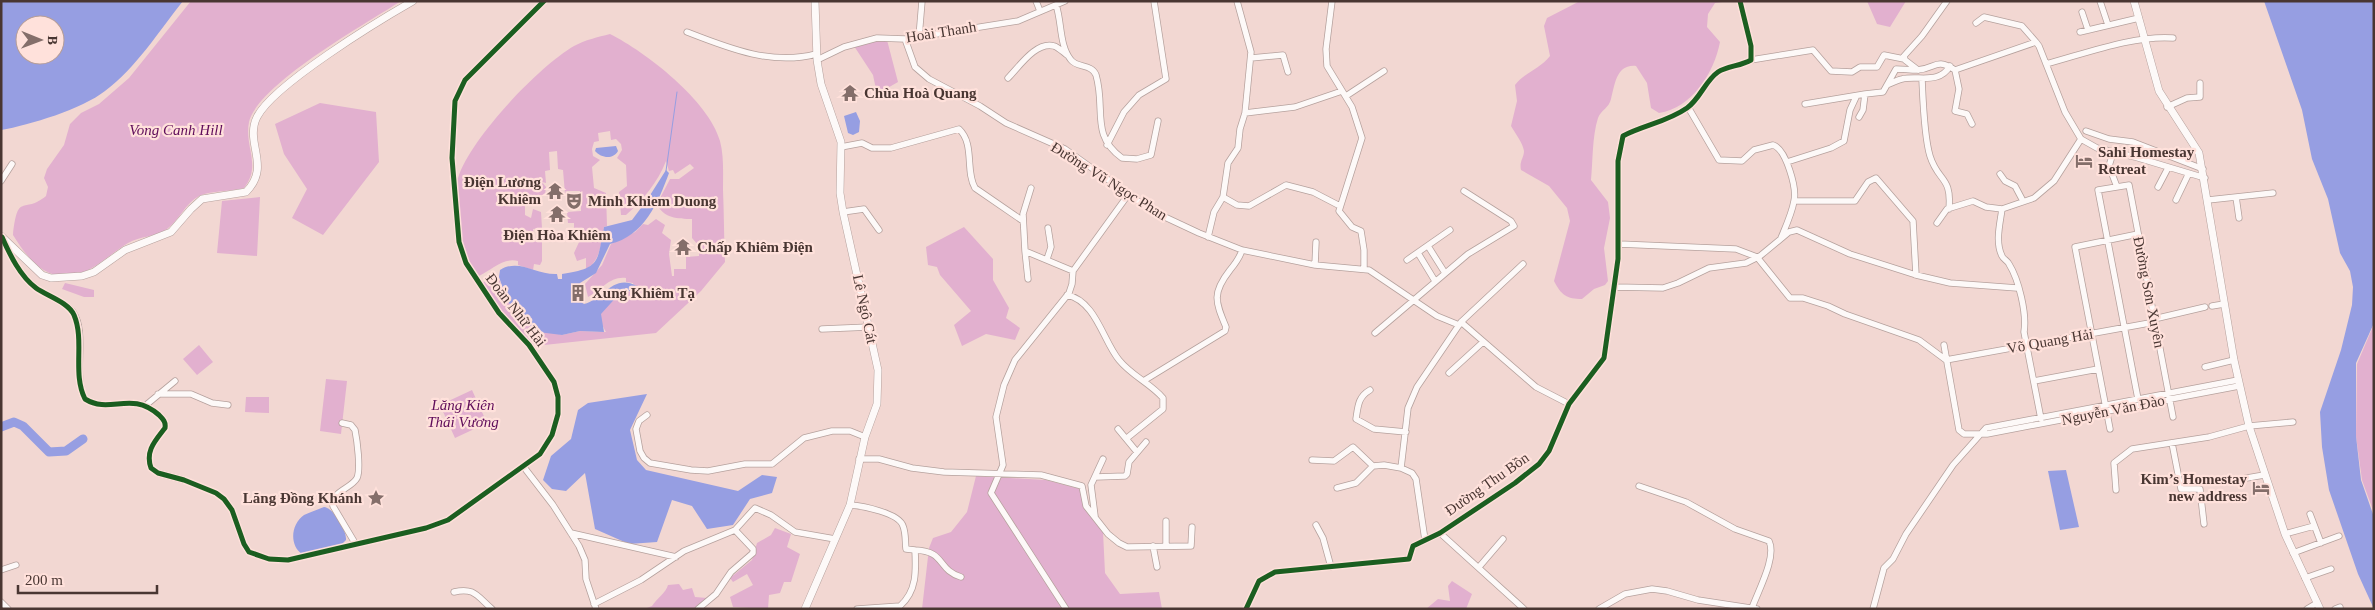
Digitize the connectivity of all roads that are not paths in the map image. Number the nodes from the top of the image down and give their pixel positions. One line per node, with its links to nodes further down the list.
1 (412, 1): 90 (street)
2 (544, 1): 160 (street, Đoàn Nhữ Hài)
3 (815, 1): 29 (street, Lê Ngô Cát)
4 (922, 1): 23 (street)
5 (1036, 1): 15 (street)
6 (1065, 1): 14 (street, Hoài Thanh)
7 (1154, 1): 55 (street)
8 (1237, 1): 30 (street)
9 (1332, 1): 42 (street)
10 (1740, 1): 32 (street)
11 (1947, 1): 31 (street)
12 (2100, 1): 19 (street)
13 (2134, 1): 17 (street)
14 (1056, 5): 15 (street, Hoài Thanh); 28 (street)
15 (1040, 11): 23 (street, Hoài Thanh)
16 (2082, 12): 20 (street)
17 (2138, 18): 19 (street); 26 (street)
18 (1976, 23): 27 (street)
19 (2108, 26): 20 (street)
20 (2088, 30): 22 (street)
21 (687, 32): 29 (street, Hoài Thanh)
22 (2080, 32)
23 (919, 37): 25 (street, Hoài Thanh)
24 (2173, 38): 26 (street)
25 (905, 39): 29 (street, Hoài Thanh); 71 (street, Đường Vũ Ngọc Phan)
26 (2146, 39): 33 (street); 47 (street)
27 (2036, 42): 33 (street); 34 (street)
28 (1068, 55): 38 (street); 55 (street)
29 (817, 57): 56 (street, Lê Ngô Cát)
30 (1251, 58): 37 (street); 49 (street)
31 (1904, 59): 32 (street); 35 (street)
32 (1751, 60): 48 (street)
33 (2046, 64): 54 (street)
34 (1952, 68): 35 (street); 39 (street); 52 (street)
35 (1918, 70): 41 (street)
36 (1384, 71): 44 (street)
37 (1288, 72)
38 (1008, 78)
39 (1922, 78): 41 (street); 79 (street)
40 (2200, 83): 47 (street)
41 (1887, 86): 43 (street)
42 (1342, 91): 44 (street); 49 (street)
43 (1866, 94): 45 (street); 50 (street)
44 (1346, 96): 78 (street)
45 (1856, 97): 46 (street); 58 (street)
46 (1805, 104)
47 (2168, 107): 61 (street)
48 (1688, 108): 58 (street); 94 (street, Đường Thu Bồn)
49 (1245, 113): 72 (street)
50 (1858, 117)
51 (1158, 121): 55 (street)
52 (1972, 124)
53 (2086, 131): 61 (street)
54 (2081, 139): 57 (street); 77 (street)
55 (1107, 145)
56 (841, 147): 81 (street, Lê Ngô Cát); 83 (street)
57 (2113, 153): 60 (street); 66 (street)
58 (1787, 162): 74 (street)
59 (12, 164): 65 (street)
60 (2168, 168): 63 (street); 67 (street)
61 (2203, 169): 64 (street)
62 (2000, 174): 77 (street)
63 (2188, 175): 64 (street); 75 (street)
64 (2205, 178): 76 (street)
65 (1, 181)
66 (2117, 187): 88 (street, Đường Sơn Xuyên); 92 (street)
67 (2158, 187)
68 (1031, 188): 83 (street)
69 (1464, 191): 106 (street)
70 (2273, 193): 73 (street)
71 (1128, 195): 89 (street, Đường Vũ Ngọc Phan); 105 (street)
72 (1223, 197): 78 (street); 89 (street)
73 (2236, 197): 76 (street); 82 (street)
74 (1794, 200): 91 (street); 107 (street)
75 (2176, 200)
76 (2208, 200): 114 (street)
77 (2023, 201): 80 (street)
78 (1340, 206): 104 (street)
79 (1949, 209): 80 (street); 84 (street)
80 (2002, 209): 111 (street)
81 (843, 212): 86 (street); 117 (street, Lê Ngô Cát)
82 (2239, 218)
83 (1023, 221): 97 (street)
84 (1937, 223)
85 (1048, 228): 100 (street)
86 (879, 230)
87 (1450, 230): 95 (street)
88 (2138, 234): 92 (street); 115 (street, Đường Sơn Xuyên)
89 (1208, 236): 96 (street, Đường Vũ Ngọc Phan)
90 (2, 237): 139 (street)
91 (1781, 238): 99 (street); 107 (street)
92 (2108, 240): 118 (street); 121 (street)
93 (1316, 242): 103 (street)
94 (1619, 244): 99 (street); 110 (street, Đường Thu Bồn)
95 (1428, 246): 98 (street); 106 (street)
96 (1242, 250): 103 (street, Đường Vũ Ngọc Phan); 130 (street)
97 (1025, 251): 100 (street); 108 (street)
98 (1418, 253): 101 (street); 109 (street)
99 (1757, 258): 110 (street); 125 (street)
100 (1047, 259): 105 (street)
101 (1407, 260)
102 (1523, 264): 116 (street)
103 (1315, 265): 104 (street, Đường Vũ Ngọc Phan)
104 (1364, 268): 113 (street, Đường Vũ Ngọc Phan)
105 (1073, 271): 112 (street)
106 (1446, 273): 109 (street)
107 (1916, 275): 111 (street)
108 (1028, 278)
109 (1435, 282): 113 (street)
110 (1615, 287): 138 (street, Đường Thu Bồn)
111 (2017, 288): 124 (street)
112 (1067, 295): 130 (street); 163 (street)
113 (1413, 300): 116 (street, Đường Vũ Ngọc Phan); 120 (street)
114 (2224, 304): 115 (street, Võ Quang Hải); 126 (street)
115 (2154, 320): 118 (street, Võ Quang Hải); 136 (street, Đường Sơn Xuyên)
116 (1460, 324): 122 (street, Đường Vũ Ngọc Phan); 150 (street)
117 (870, 327): 119 (street); 152 (street, Lê Ngô Cát)
118 (2124, 328): 121 (street, Võ Quang Hải); 137 (street)
119 (822, 329)
120 (1375, 333)
121 (2091, 334): 124 (street, Võ Quang Hải); 128 (street)
122 (1482, 342): 129 (street); 138 (street, Đường Vũ Ngọc Phan)
123 (1944, 345): 125 (street)
124 (2027, 346): 125 (street, Võ Quang Hải); 132 (street)
125 (1946, 360): 151 (street)
126 (2234, 360): 127 (street); 133 (street)
127 (2205, 367)
128 (2098, 369): 132 (street); 141 (street)
129 (1449, 374)
130 (1145, 380): 153 (street)
131 (175, 381): 135 (street)
132 (2034, 381): 144 (street)
133 (2238, 383): 136 (street, Nguyễn Văn Đào); 147 (street)
134 (1370, 390): 150 (street)
135 (158, 394): 139 (street); 140 (street)
136 (2169, 396): 137 (street, Nguyễn Văn Đào); 141 (street, Nguyễn Văn Đào); 143 (street, Đường Sơn Xuyên)
137 (2138, 399): 141 (street, Nguyễn Văn Đào)
138 (1569, 404): 182 (street, Đường Thu Bồn)
139 (146, 405): 188 (street, Đoàn Nhữ Hài)
140 (228, 405)
141 (2106, 408): 144 (street, Nguyễn Văn Đào); 149 (street)
142 (647, 415): 152 (street)
143 (2173, 417)
144 (2041, 420): 151 (street, Nguyễn Văn Đào)
145 (2293, 422): 147 (street)
146 (342, 423): 188 (street)
147 (2249, 426): 155 (street); 164 (street)
148 (1118, 429): 153 (street)
149 (2110, 429)
150 (1406, 432): 162 (street)
151 (1979, 434): 217 (street)
152 (865, 437): 157 (street, Lê Ngô Cát)
153 (1126, 438): 156 (street)
154 (1146, 442): 156 (street)
155 (2172, 443): 171 (street); 176 (street)
156 (1137, 452): 165 (street)
157 (860, 459): 163 (street); 172 (street, Lê Ngô Cát)
158 (1102, 459): 165 (street)
159 (1312, 460): 161 (street)
160 (523, 466): 181 (street); 188 (street, Đoàn Nhữ Hài)
161 (1373, 466): 162 (street); 170 (street)
162 (1401, 468): 187 (street)
163 (1000, 473): 168 (street); 214 (street)
164 (2264, 475): 166 (street); 183 (street)
165 (1096, 477): 167 (street)
166 (2224, 482)
167 (1091, 485): 168 (street); 174 (street)
168 (1082, 486): 174 (street)
169 (1639, 486): 208 (street)
170 (1337, 488)
171 (2116, 490)
172 (850, 505): 185 (street, Lê Ngô Cát); 192 (street)
173 (2310, 514): 178 (street)
174 (1095, 518): 190 (street)
175 (1166, 521): 191 (street)
176 (2204, 524)
177 (1316, 525): 197 (street)
178 (2314, 526): 183 (street); 189 (street)
179 (1192, 527): 191 (street)
180 (735, 530): 185 (street); 194 (street); 211 (street)
181 (571, 533): 194 (street); 205 (street)
182 (1440, 533): 187 (street, Đường Thu Bồn); 198 (street)
183 (2285, 534): 193 (street)
184 (2339, 536): 189 (street)
185 (835, 539): 212 (street, Lê Ngô Cát)
186 (1502, 539): 198 (street)
187 (1425, 540): 197 (street, Đường Thu Bồn)
188 (355, 543)
189 (2321, 543): 193 (street)
190 (1153, 546): 191 (street); 196 (street)
191 (1166, 546)
192 (915, 550): 201 (street); 213 (street)
193 (2293, 552): 202 (street)
194 (676, 557): 205 (street)
195 (16, 565): 199 (street)
196 (1157, 567)
197 (1331, 567): 215 (street, Đường Thu Bồn)
198 (1479, 567): 207 (street)
199 (1, 570)
200 (2331, 570): 202 (street)
201 (961, 577)
202 (2306, 578): 206 (street)
203 (454, 592): 210 (street)
204 (1, 602): 209 (street)
205 (595, 606)
206 (2319, 606): 218 (street)
207 (1521, 608)
208 (1756, 608): 216 (street)
209 (8, 609)
210 (492, 609)
211 (698, 609)
212 (805, 609)
213 (857, 609)
214 (1066, 609)
215 (1246, 609)
216 (1599, 609)
217 (1873, 609)
218 (2307, 609)

